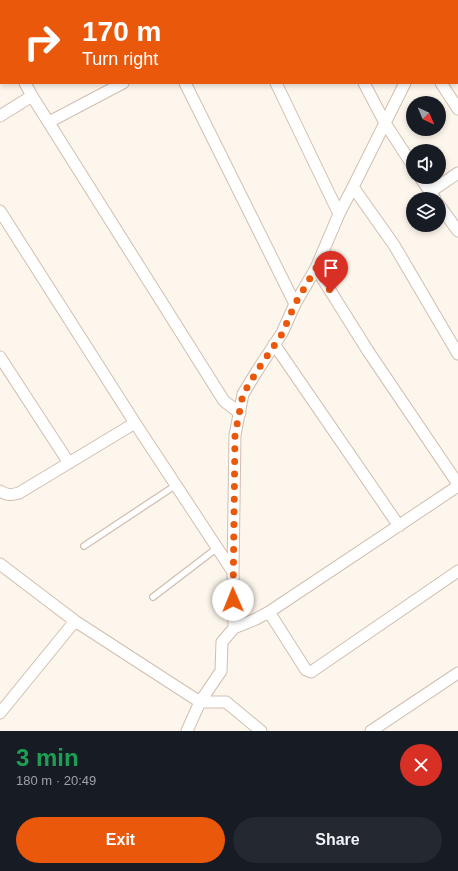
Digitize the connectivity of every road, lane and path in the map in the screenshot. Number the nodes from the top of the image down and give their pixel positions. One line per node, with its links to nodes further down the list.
1 (26, 84): 8 (street)
2 (121, 84): 11 (street)
3 (185, 84): 22 (street)
4 (276, 84): 18 (street)
5 (365, 84): 12 (street)
6 (404, 84): 12 (street)
7 (442, 84): 9 (street)
8 (32, 96): 10 (street); 11 (street)
9 (458, 108)
10 (0, 116)
11 (49, 122): 26 (street)
12 (385, 123): 13 (street); 15 (street)
13 (406, 155)
14 (458, 173): 16 (street)
15 (353, 187): 18 (street); 24 (street)
16 (437, 192)
17 (0, 212): 27 (street)
18 (339, 214): 21 (street)
19 (446, 215): 20 (street)
20 (458, 231)
21 (316, 268): 22 (street); 30 (street)
22 (295, 304): 23 (street)
23 (274, 344): 26 (street); 32 (street)
24 (458, 354)
25 (0, 357): 28 (street)
26 (240, 413): 37 (street)
27 (135, 423): 28 (street); 29 (street)
28 (69, 463): 31 (street)
29 (176, 485): 33 (lane); 34 (street)
30 (458, 485): 32 (street)
31 (0, 491)
32 (399, 526): 39 (street)
33 (84, 546)
34 (217, 548): 37 (street); 38 (lane)
35 (0, 564): 40 (street)
36 (458, 570): 39 (street)
37 (233, 572): 41 (street)
38 (153, 597)
39 (269, 612): 41 (street)
40 (75, 621): 43 (street); 44 (street)
41 (234, 628): 43 (street)
42 (458, 673): 47 (street)
43 (200, 702): 45 (street); 46 (street)
44 (0, 713)
45 (188, 731)
46 (261, 731)
47 (371, 731)

